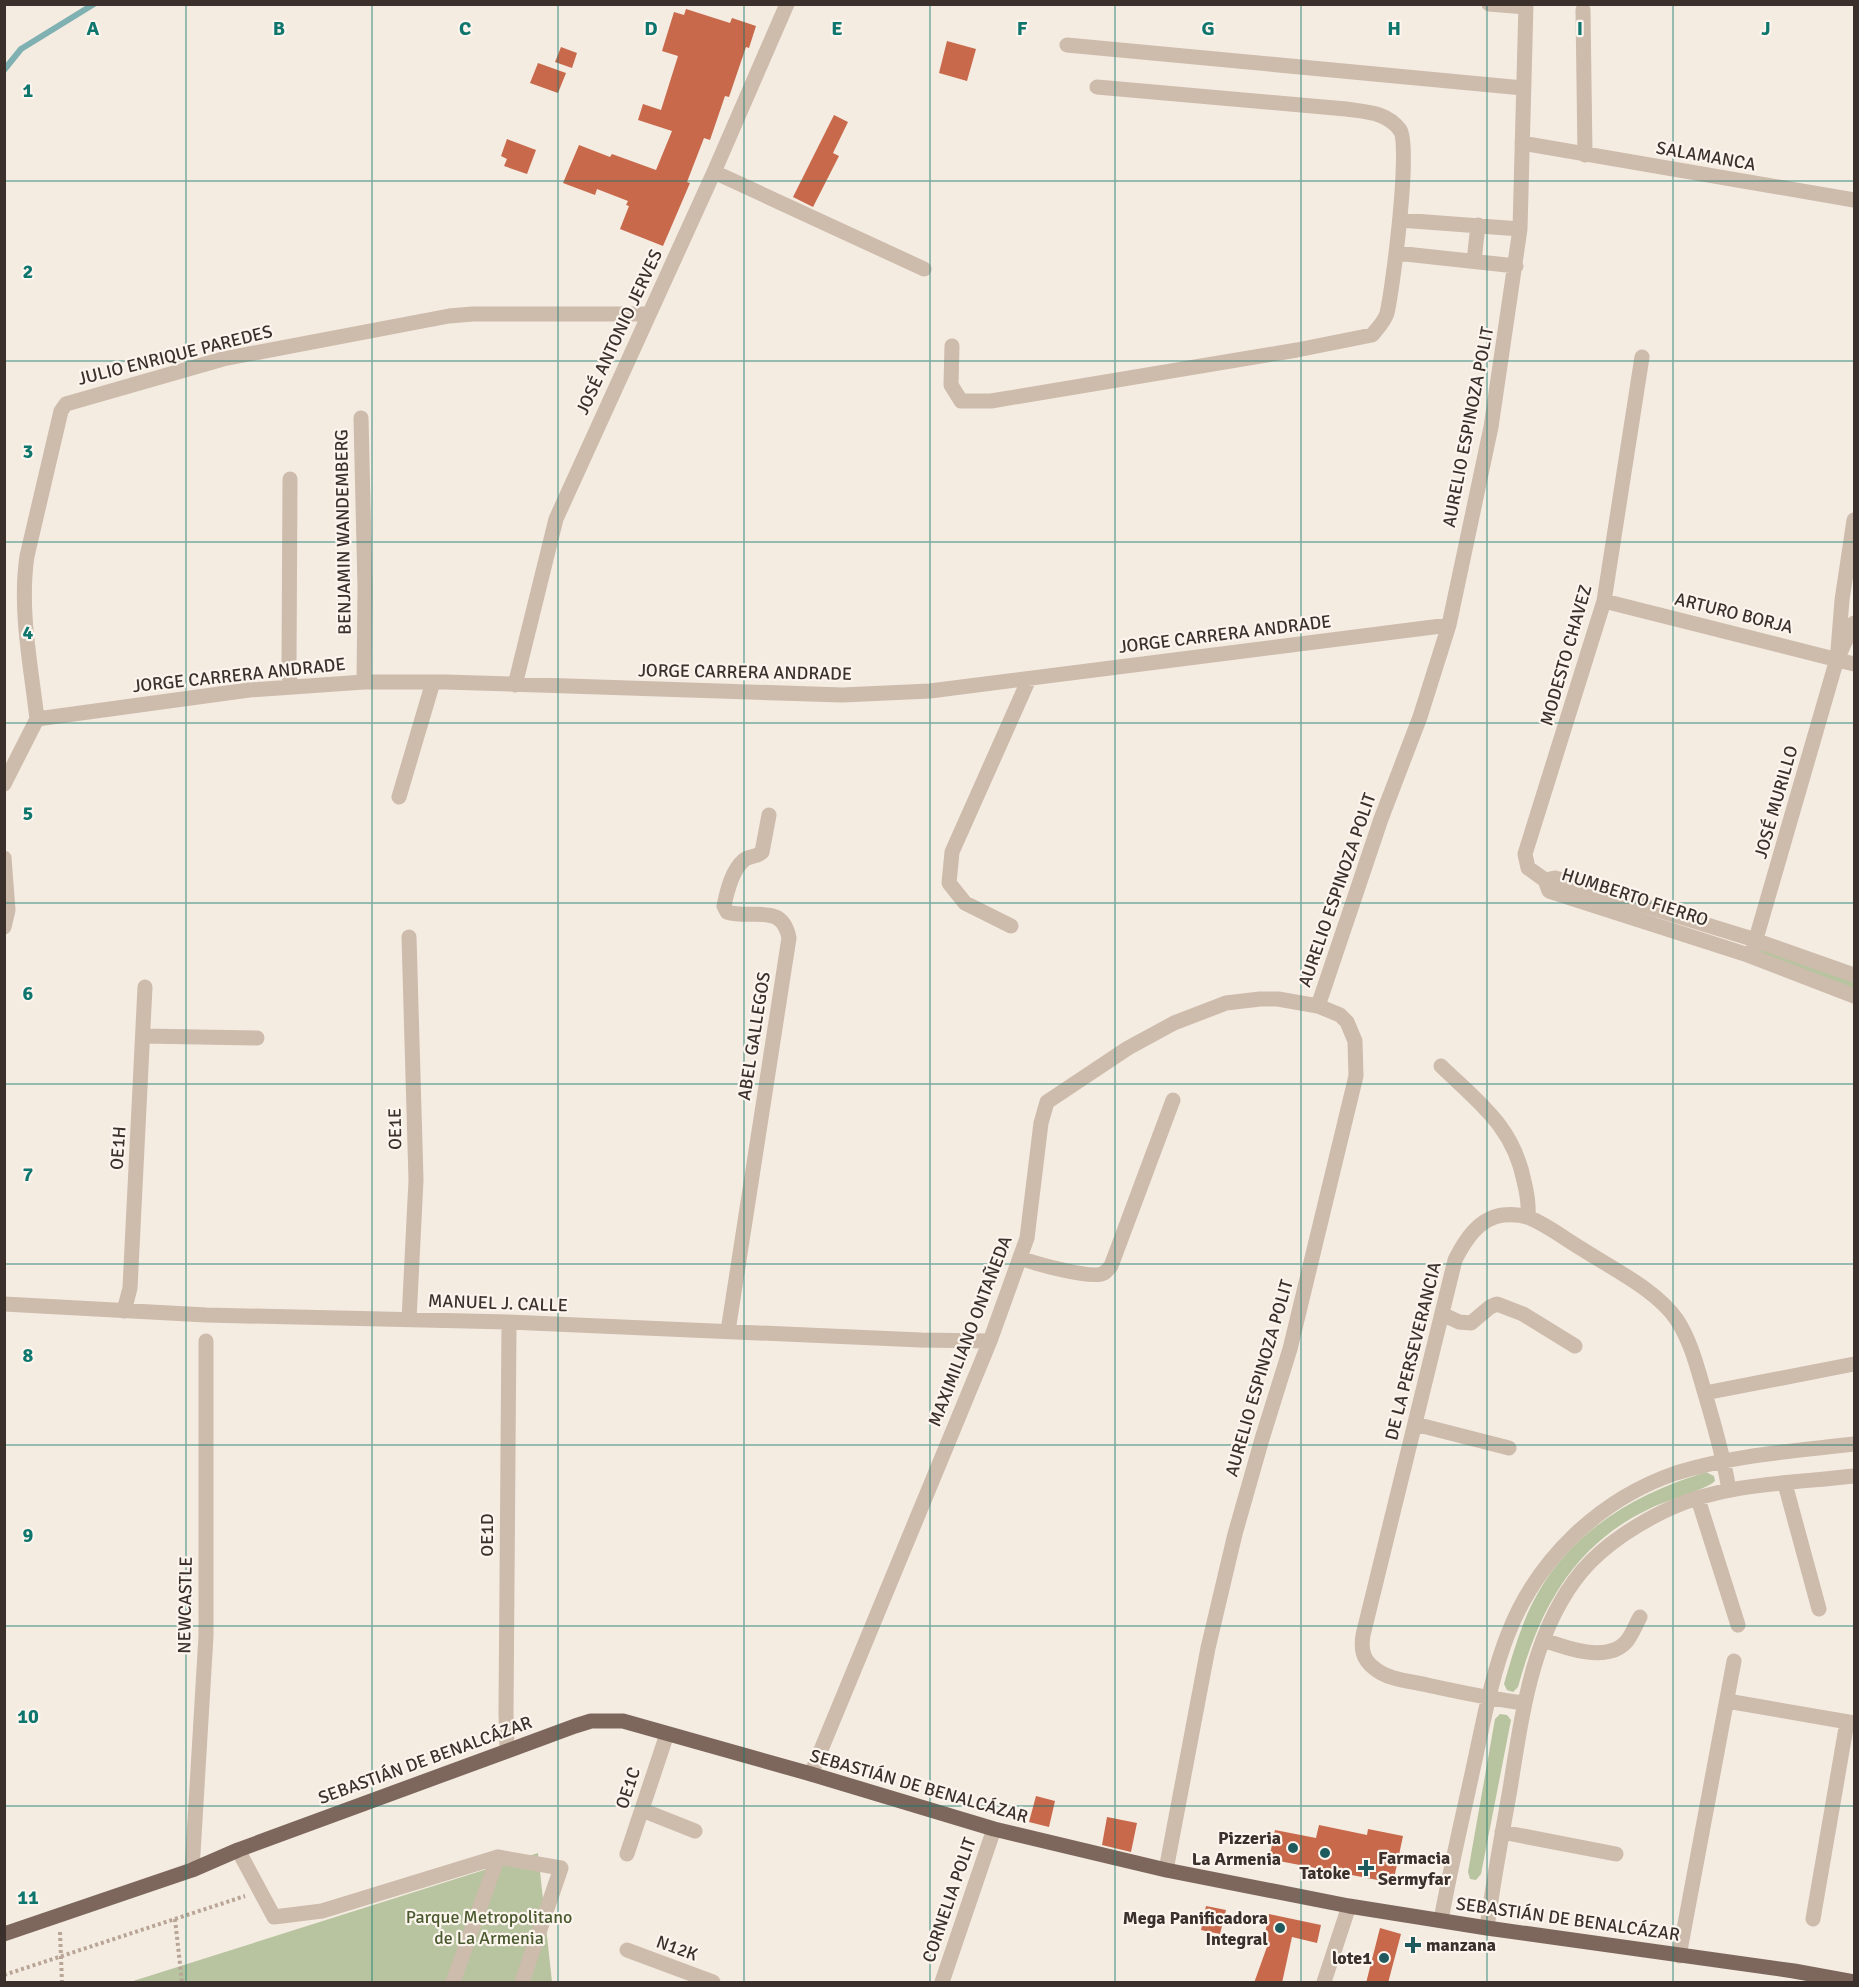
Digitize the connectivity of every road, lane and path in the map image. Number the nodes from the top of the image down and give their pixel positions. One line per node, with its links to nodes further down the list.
1 (787, 4): 10 (street, JOSÉ ANTONIO JERVES)
2 (1489, 4): 3 (street)
3 (1526, 6): 7 (street, AURELIO ESPINOZA POLIT)
4 (1583, 10): 9 (street)
5 (1067, 45): 7 (street)
6 (1097, 87): 12 (street)
7 (1523, 88): 8 (street, AURELIO ESPINOZA POLIT)
8 (1522, 143): 9 (street, SALAMANCA); 14 (street, AURELIO ESPINOZA POLIT)
9 (1585, 155): 11 (street, SALAMANCA)
10 (714, 172): 18 (street); 19 (street, JOSÉ ANTONIO JERVES)
11 (1854, 200)
12 (1400, 220): 13 (street); 15 (street)
13 (1478, 225): 14 (street); 16 (street)
14 (1520, 229): 17 (street, AURELIO ESPINOZA POLIT)
15 (1395, 253): 16 (street); 20 (street)
16 (1474, 261): 17 (street)
17 (1516, 266): 27 (street, AURELIO ESPINOZA POLIT)
18 (924, 269)
19 (649, 315): 33 (street, JOSÉ ANTONIO JERVES); 35 (street, JULIO ENRIQUE PAREDES)
20 (952, 346)
21 (1642, 357): 25 (street, MODESTO CHAVEZ)
22 (361, 418): 31 (street, BENJAMIN WANDEMBERG)
23 (290, 479): 34 (street)
24 (1854, 520): 28 (street, JOSÉ MURILLO)
25 (1604, 602): 28 (street, ARTURO BORJA); 40 (street, MODESTO CHAVEZ)
26 (1854, 623): 28 (street, JOSÉ MURILLO)
27 (1449, 625): 30 (street, JORGE CARRERA ANDRADE); 49 (street, AURELIO ESPINOZA POLIT)
28 (1837, 659): 29 (street, ARTURO BORJA); 44 (street, JOSÉ MURILLO)
29 (1854, 664)
30 (1029, 679): 33 (street, JORGE CARRERA ANDRADE); 41 (street)
31 (364, 682): 32 (street, JORGE CARRERA ANDRADE); 34 (street, JORGE CARRERA ANDRADE)
32 (433, 682): 33 (street, JORGE CARRERA ANDRADE); 37 (street)
33 (515, 685)
34 (290, 686): 35 (street, JORGE CARRERA ANDRADE)
35 (37, 719): 36 (street)
36 (4, 784)
37 (399, 796)
38 (769, 815): 61 (street, ABEL GALLEGOS)
39 (4, 858): 42 (street)
40 (1545, 880): 44 (street, HUMBERTO FIERRO); 45 (street, HUMBERTO FIERRO)
41 (1011, 926)
42 (4, 927)
43 (409, 937): 59 (street, OE1E)
44 (1756, 941): 45 (street, JOSÉ MURILLO); 46 (street, HUMBERTO FIERRO)
45 (1751, 956): 48 (street, HUMBERTO FIERRO)
46 (1854, 975)
47 (145, 987): 50 (street, OE1H)
48 (1854, 996)
49 (1318, 1006): 55 (street, MAXIMILIANO ONTAÑEDA); 96 (street, AURELIO ESPINOZA POLIT)
50 (143, 1036): 51 (street); 57 (street, OE1H)
51 (257, 1038)
52 (1441, 1066): 54 (street)
53 (1173, 1100): 55 (street)
54 (1528, 1217): 58 (street, DE LA PERSEVERANCIA); 66 (street, DE LA PERSEVERANCIA)
55 (1020, 1258): 63 (street, MAXIMILIANO ONTAÑEDA)
56 (4, 1304): 57 (street, MANUEL J. CALLE)
57 (124, 1311): 59 (street, MANUEL J. CALLE)
58 (1442, 1314): 64 (street); 67 (street, DE LA PERSEVERANCIA)
59 (409, 1320): 60 (street, MANUEL J. CALLE)
60 (508, 1322): 61 (street, MANUEL J. CALLE); 85 (street, OE1D)
61 (728, 1331): 63 (street, MANUEL J. CALLE)
62 (206, 1341): 95 (street, NEWCASTLE)
63 (990, 1341): 86 (street, MAXIMILIANO ONTAÑEDA)
64 (1575, 1346)
65 (1854, 1364): 66 (street)
66 (1705, 1393): 70 (street, DE LA PERSEVERANCIA)
67 (1415, 1424): 69 (street); 80 (street, DE LA PERSEVERANCIA)
68 (1854, 1444): 70 (street)
69 (1509, 1448)
70 (1724, 1461): 73 (street, DE LA PERSEVERANCIA); 80 (street)
71 (1854, 1476): 72 (street)
72 (1785, 1484): 73 (street); 75 (street)
73 (1729, 1490): 74 (street)
74 (1698, 1500): 77 (street); 78 (street)
75 (1819, 1609)
76 (1640, 1617): 78 (street)
77 (1738, 1625)
78 (1544, 1640): 82 (street)
79 (1734, 1661): 81 (street)
80 (1488, 1698): 82 (street, DE LA PERSEVERANCIA); 102 (street)
81 (1727, 1701): 83 (street); 107 (street)
82 (1524, 1703): 90 (street)
83 (1851, 1723): 101 (street)
84 (667, 1734): 85 (main road, SEBASTIÁN DE BENALCÁZAR); 86 (main road, SEBASTIÁN DE BENALCÁZAR); 87 (street, OE1C)
85 (507, 1749): 91 (main road, SEBASTIÁN DE BENALCÁZAR)
86 (811, 1774): 88 (main road, SEBASTIÁN DE BENALCÁZAR)
87 (642, 1810): 89 (street); 92 (street, OE1C)
88 (994, 1829): 96 (main road, SEBASTIÁN DE BENALCÁZAR); 116 (street, CORNELIA POLIT)
89 (695, 1831)
90 (1502, 1832): 93 (street); 103 (street)
91 (238, 1850): 95 (main road, SEBASTIÁN DE BENALCÁZAR); 97 (street)
92 (627, 1854)
93 (1616, 1854)
94 (498, 1857): 97 (street); 113 (street); 114 (street)
95 (192, 1870): 99 (main road, SEBASTIÁN DE BENALCÁZAR)
96 (1166, 1870): 98 (main road, SEBASTIÁN DE BENALCÁZAR)
97 (260, 1891): 100 (path)
98 (1349, 1906): 102 (main road, SEBASTIÁN DE BENALCÁZAR); 117 (street)
99 (60, 1917): 104 (main road, SEBASTIÁN DE BENALCÁZAR); 106 (path)
100 (175, 1919): 106 (path); 112 (path)
101 (1813, 1919)
102 (1441, 1920): 103 (main road, SEBASTIÁN DE BENALCÁZAR)
103 (1486, 1928): 107 (main road, SEBASTIÁN DE BENALCÁZAR)
104 (4, 1934)
105 (627, 1950): 115 (street, N12K)
106 (61, 1956): 108 (path); 111 (path)
107 (1679, 1956): 109 (main road, SEBASTIÁN DE BENALCÁZAR)
108 (4, 1975)
109 (1793, 1977): 110 (main road, SEBASTIÁN DE BENALCÁZAR)
110 (1854, 1982)
111 (62, 1983)
112 (182, 1983)
113 (453, 1983)
114 (522, 1983)
115 (714, 1983)
116 (942, 1983)
117 (1324, 1983)

